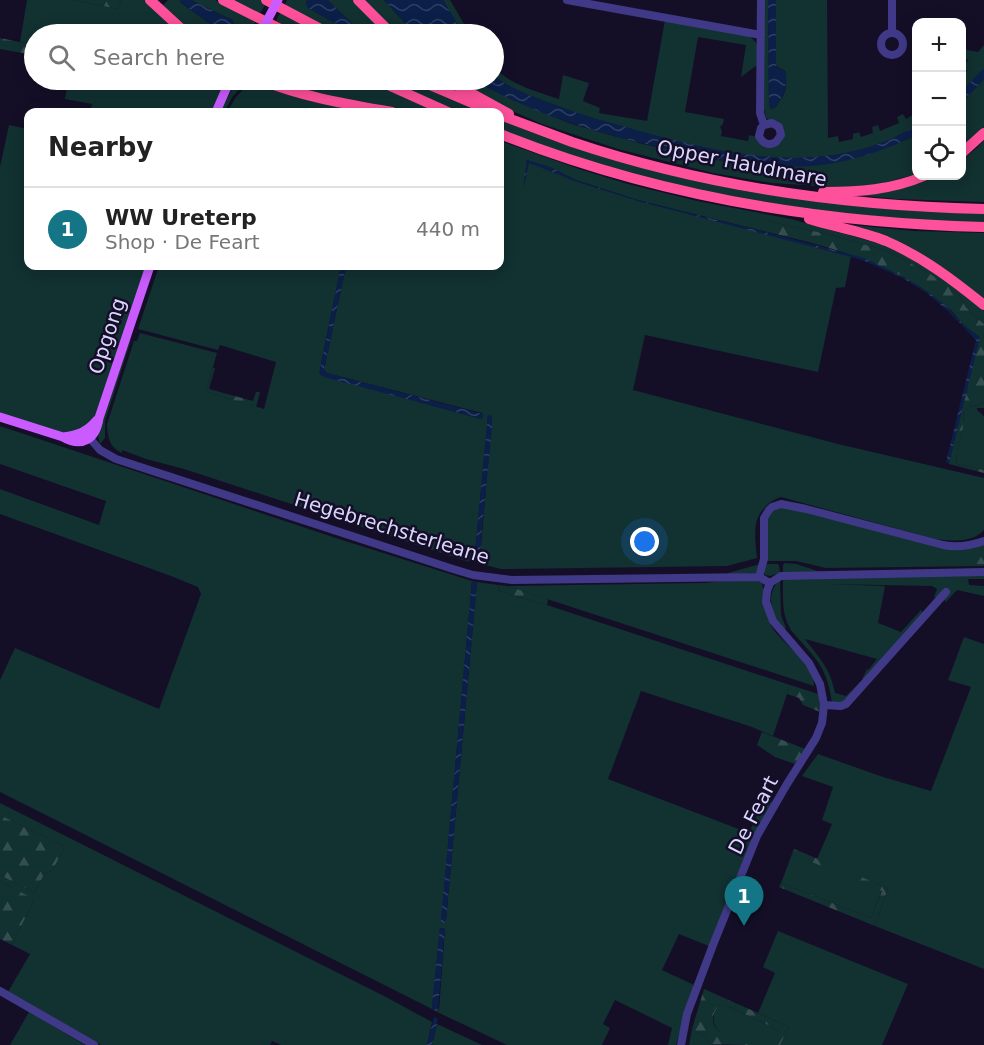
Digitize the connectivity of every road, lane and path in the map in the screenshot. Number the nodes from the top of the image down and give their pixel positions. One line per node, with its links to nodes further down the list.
1 (150, 0): 10 (highway)
2 (223, 0): 13 (highway)
3 (266, 0): 14 (highway)
4 (272, 0): 11 (main road)
5 (278, 0): 12 (main road, bridge)
6 (358, 0): 15 (highway)
7 (567, 0): 17 (street)
8 (760, 0): 17 (street)
9 (892, 0): 16 (street)
10 (176, 24)
11 (261, 24)
12 (263, 24)
13 (270, 24)
14 (311, 24)
15 (382, 24)
16 (892, 33)
17 (761, 35): 32 (street)
18 (225, 90): 24 (main road)
19 (231, 90): 24 (main road)
20 (289, 90): 26 (highway)
21 (399, 90): 27 (highway)
22 (443, 90): 28 (highway)
23 (462, 90): 29 (highway)
24 (222, 102): 25 (main road)
25 (218, 108)
26 (371, 108)
27 (439, 108)
28 (487, 108)
29 (489, 108)
30 (504, 115): 33 (highway)
31 (504, 117): 33 (highway, Opper Haudmare)
32 (764, 125)
33 (529, 126): 38 (highway, Opper Haudmare)
34 (984, 133): 36 (highway)
35 (504, 136): 39 (highway, Opper Haudmare)
36 (966, 149)
37 (912, 180): 38 (highway)
38 (775, 191): 40 (highway, Opper Haudmare)
39 (781, 209): 41 (highway, Opper Haudmare); 43 (highway)
40 (984, 209)
41 (984, 227)
42 (149, 270): 45 (main road, Opgong)
43 (984, 305)
44 (0, 417): 45 (main road)
45 (88, 435): 48 (street, Hegebrechsterleane)
46 (984, 541): 48 (street)
47 (984, 572): 49 (street)
48 (759, 577): 49 (street, Hegebrechsterleane)
49 (770, 583): 51 (street, De Feart)
50 (946, 592): 51 (street)
51 (824, 705): 54 (street, De Feart)
52 (0, 991): 53 (street)
53 (94, 1045)
54 (681, 1045)

